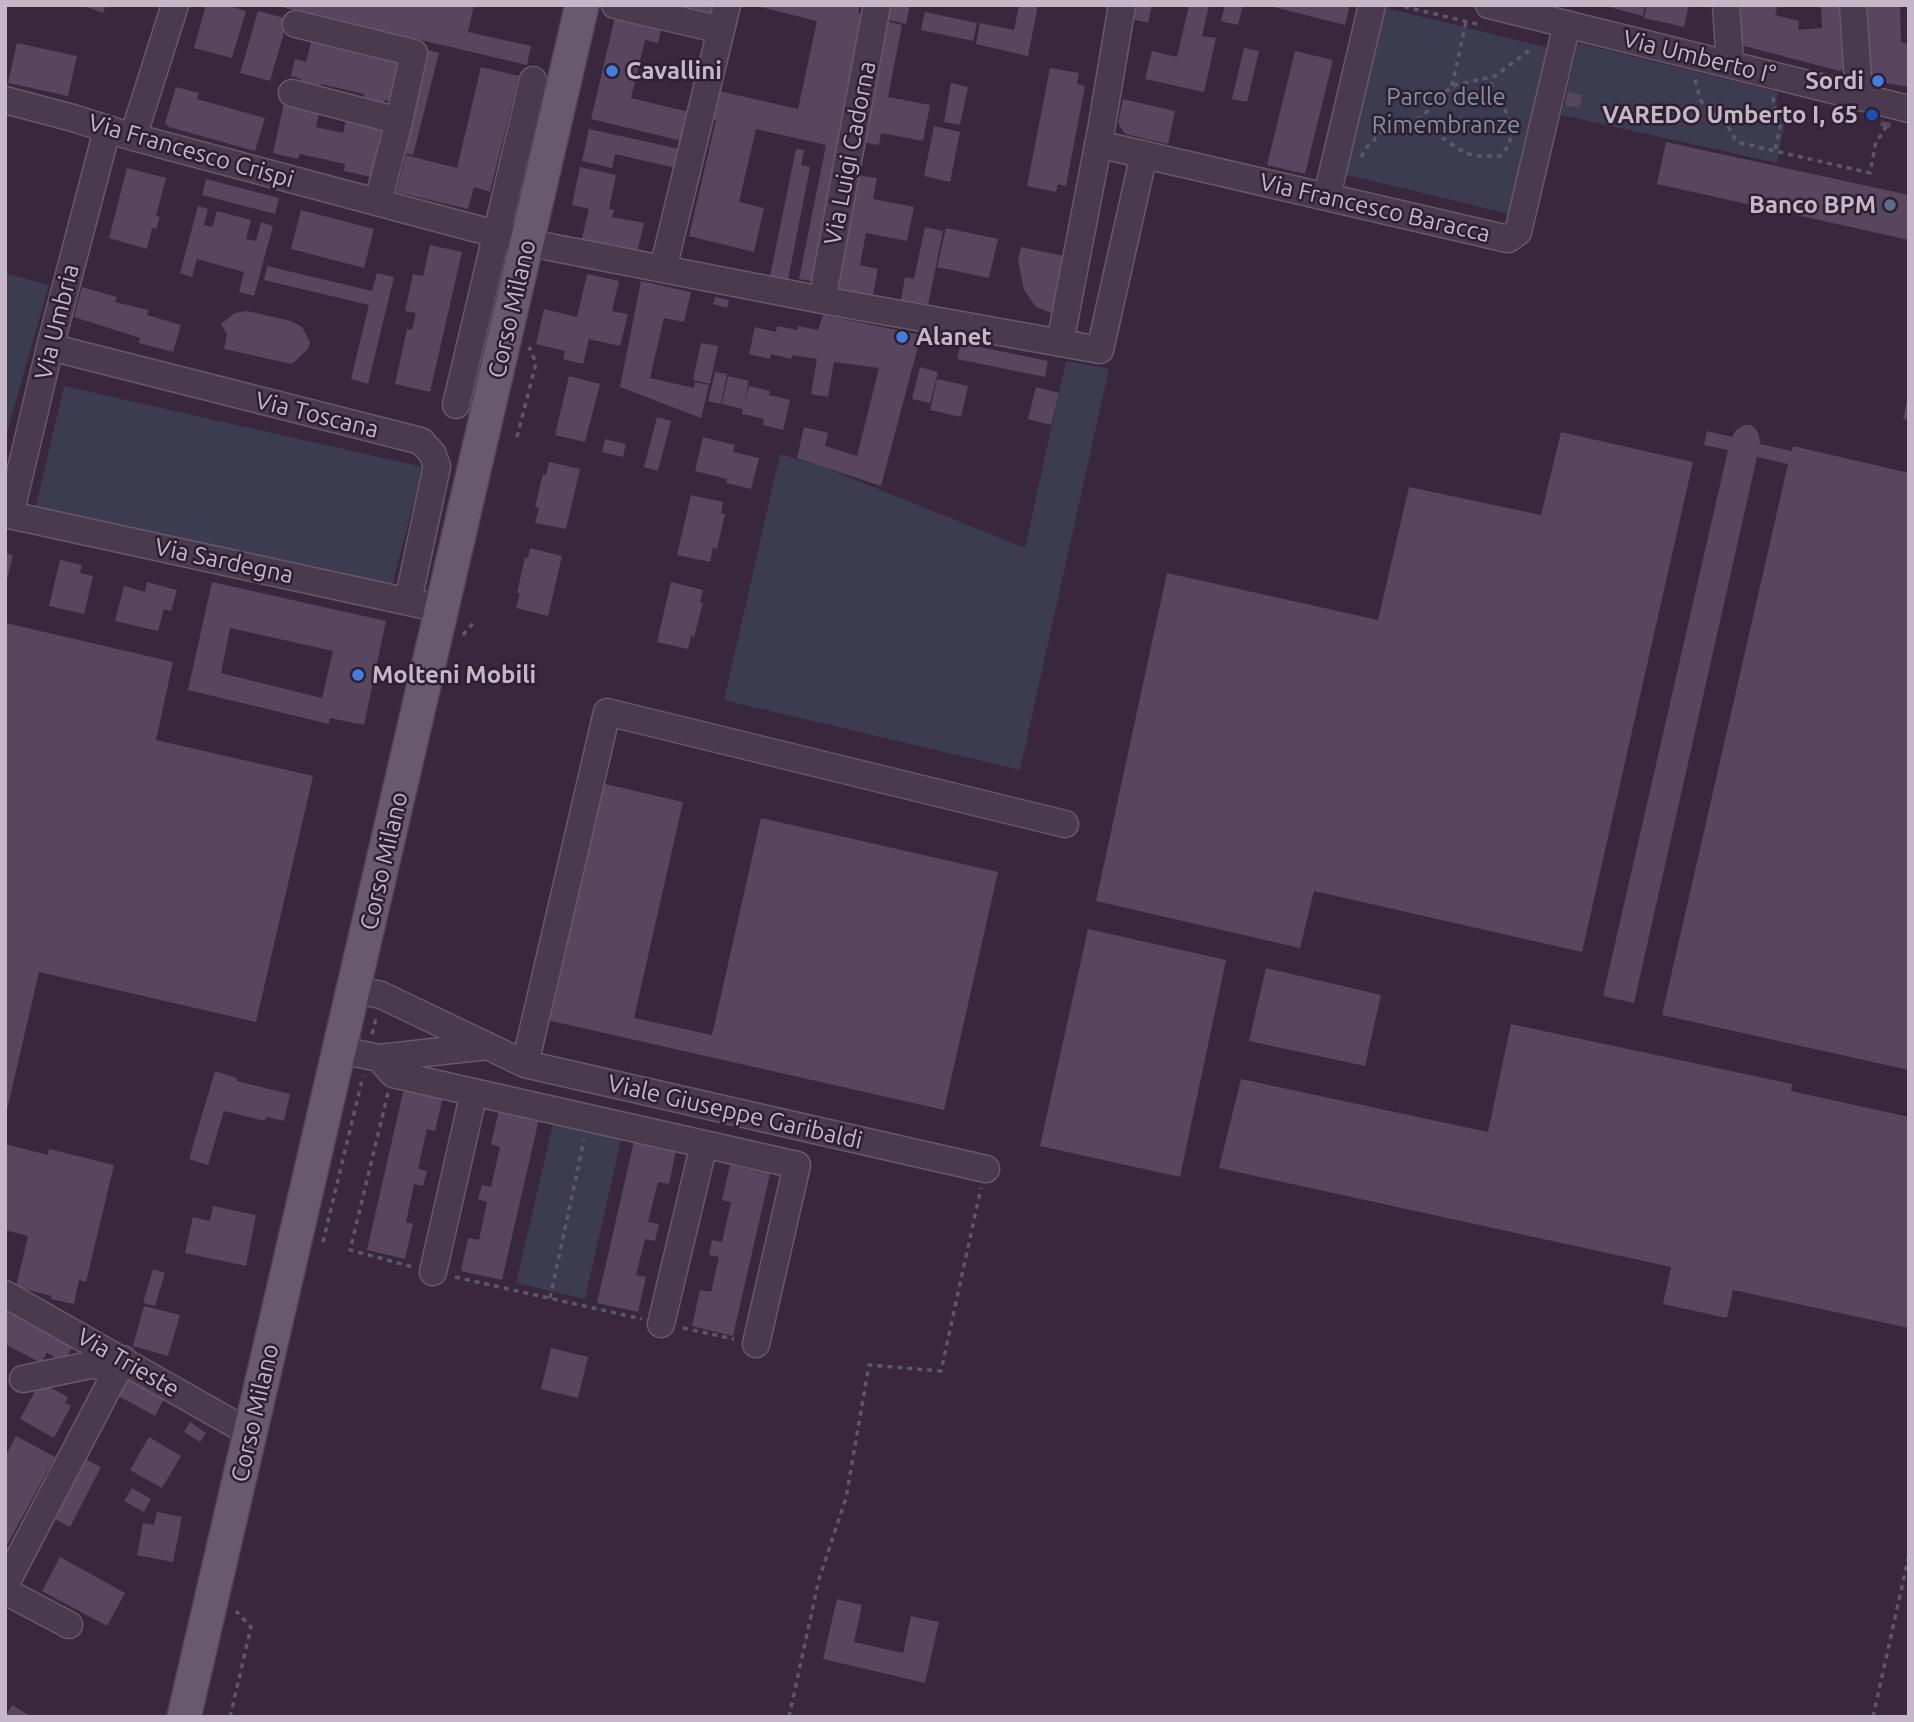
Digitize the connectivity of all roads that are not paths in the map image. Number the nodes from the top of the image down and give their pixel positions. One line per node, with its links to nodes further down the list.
1 (175, 5): 21 (street)
2 (582, 5): 27 (main road, Corso Milano)
3 (877, 5): 29 (street, Via Luigi Cadorna)
4 (1122, 5): 22 (street)
5 (1372, 5): 24 (street)
6 (1489, 5): 12 (street, Via Umberto I°)
7 (1726, 5): 13 (street)
8 (1853, 5): 16 (street)
9 (619, 6): 10 (street)
10 (724, 18): 28 (street)
11 (296, 24): 19 (street)
12 (1567, 24): 13 (street, Via Umberto I°); 24 (street, Via Francesco Baracca)
13 (1730, 64): 16 (street, Via Umberto I°)
14 (533, 80): 26 (street)
15 (292, 93): 19 (street)
16 (1859, 97): 18 (street, Via Umberto I°)
17 (5, 100): 20 (street, Via Francesco Crispi)
18 (1903, 118)
19 (398, 121): 25 (street)
20 (107, 130): 21 (street, Via Francesco Crispi); 31 (street, Via Umbria)
21 (133, 137): 25 (street, Via Francesco Crispi)
22 (1098, 144): 23 (street, Via Francesco Baracca); 30 (street)
23 (1144, 154): 24 (street, Via Francesco Baracca); 30 (street, Via Francesco Crispi)
24 (1327, 196)
25 (377, 202): 26 (street, Via Francesco Crispi)
26 (495, 234): 27 (street, Via Francesco Crispi); 32 (street)
27 (528, 241): 28 (street, Via Francesco Crispi); 35 (main road, Corso Milano)
28 (663, 269): 29 (street, Via Francesco Crispi)
29 (822, 300): 30 (street, Via Francesco Crispi)
30 (1060, 343)
31 (50, 347): 33 (street, Via Umbria); 34 (street, Via Toscana)
32 (456, 405)
33 (8, 514): 34 (street, Via Sardegna)
34 (408, 601): 35 (street, Via Sardegna)
35 (442, 610): 37 (main road, Corso Milano)
36 (1065, 824): 40 (street)
37 (368, 992): 38 (street, Viale Giuseppe Garibaldi); 39 (main road, Corso Milano)
38 (488, 1046): 39 (street); 40 (street, Viale Giuseppe Garibaldi)
39 (370, 1059): 41 (street, Viale Giuseppe Garibaldi); 50 (main road, Corso Milano)
40 (525, 1064): 43 (street, Viale Giuseppe Garibaldi)
41 (474, 1092): 42 (street, Viale Giuseppe Garibaldi); 44 (street)
42 (704, 1144): 46 (street, Viale Giuseppe Garibaldi); 47 (street, Viale Giuseppe Garibaldi)
43 (986, 1169)
44 (433, 1272)
45 (5, 1294): 48 (street, Via Trieste)
46 (661, 1324)
47 (757, 1344)
48 (119, 1366): 49 (street); 50 (street, Via Trieste); 51 (street)
49 (23, 1379)
50 (250, 1433): 53 (main road, Corso Milano)
51 (5, 1588): 52 (street)
52 (69, 1625)
53 (184, 1717)

